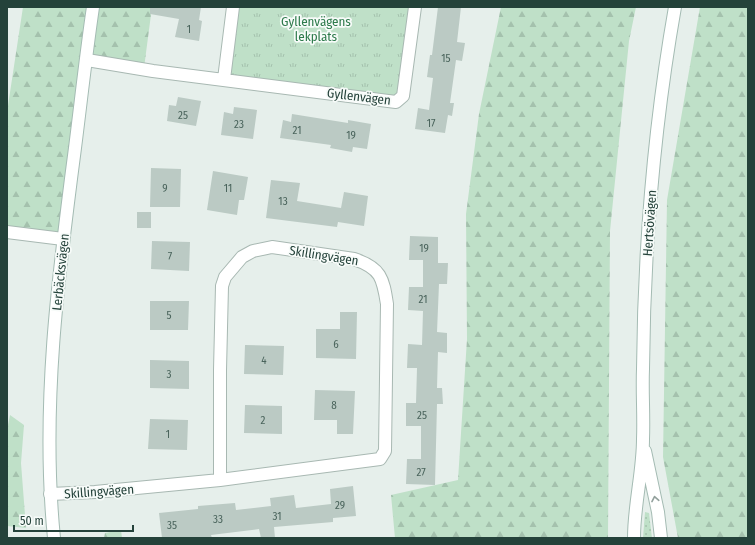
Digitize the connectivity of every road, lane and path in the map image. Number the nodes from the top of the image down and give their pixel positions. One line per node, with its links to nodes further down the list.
1 (93, 7): 5 (street, Lerbäcksvägen)
2 (233, 7): 6 (street)
3 (415, 7): 6 (street, Gyllenvägen)
4 (675, 7): 9 (street, Hertsövägen)
5 (87, 60): 6 (street, Gyllenvägen); 8 (street, Lerbäcksvägen)
6 (224, 79)
7 (7, 232): 8 (street)
8 (63, 239): 11 (street, Lerbäcksvägen)
9 (644, 441): 13 (street, Hertsövägen); 14 (street, Hertsövägen, one-way to 9)
10 (220, 480): 10 (street, Skillingvägen); 11 (street, Skillingvägen)
11 (50, 494): 12 (street, Lerbäcksvägen)
12 (54, 538)
13 (634, 538)
14 (661, 538)

